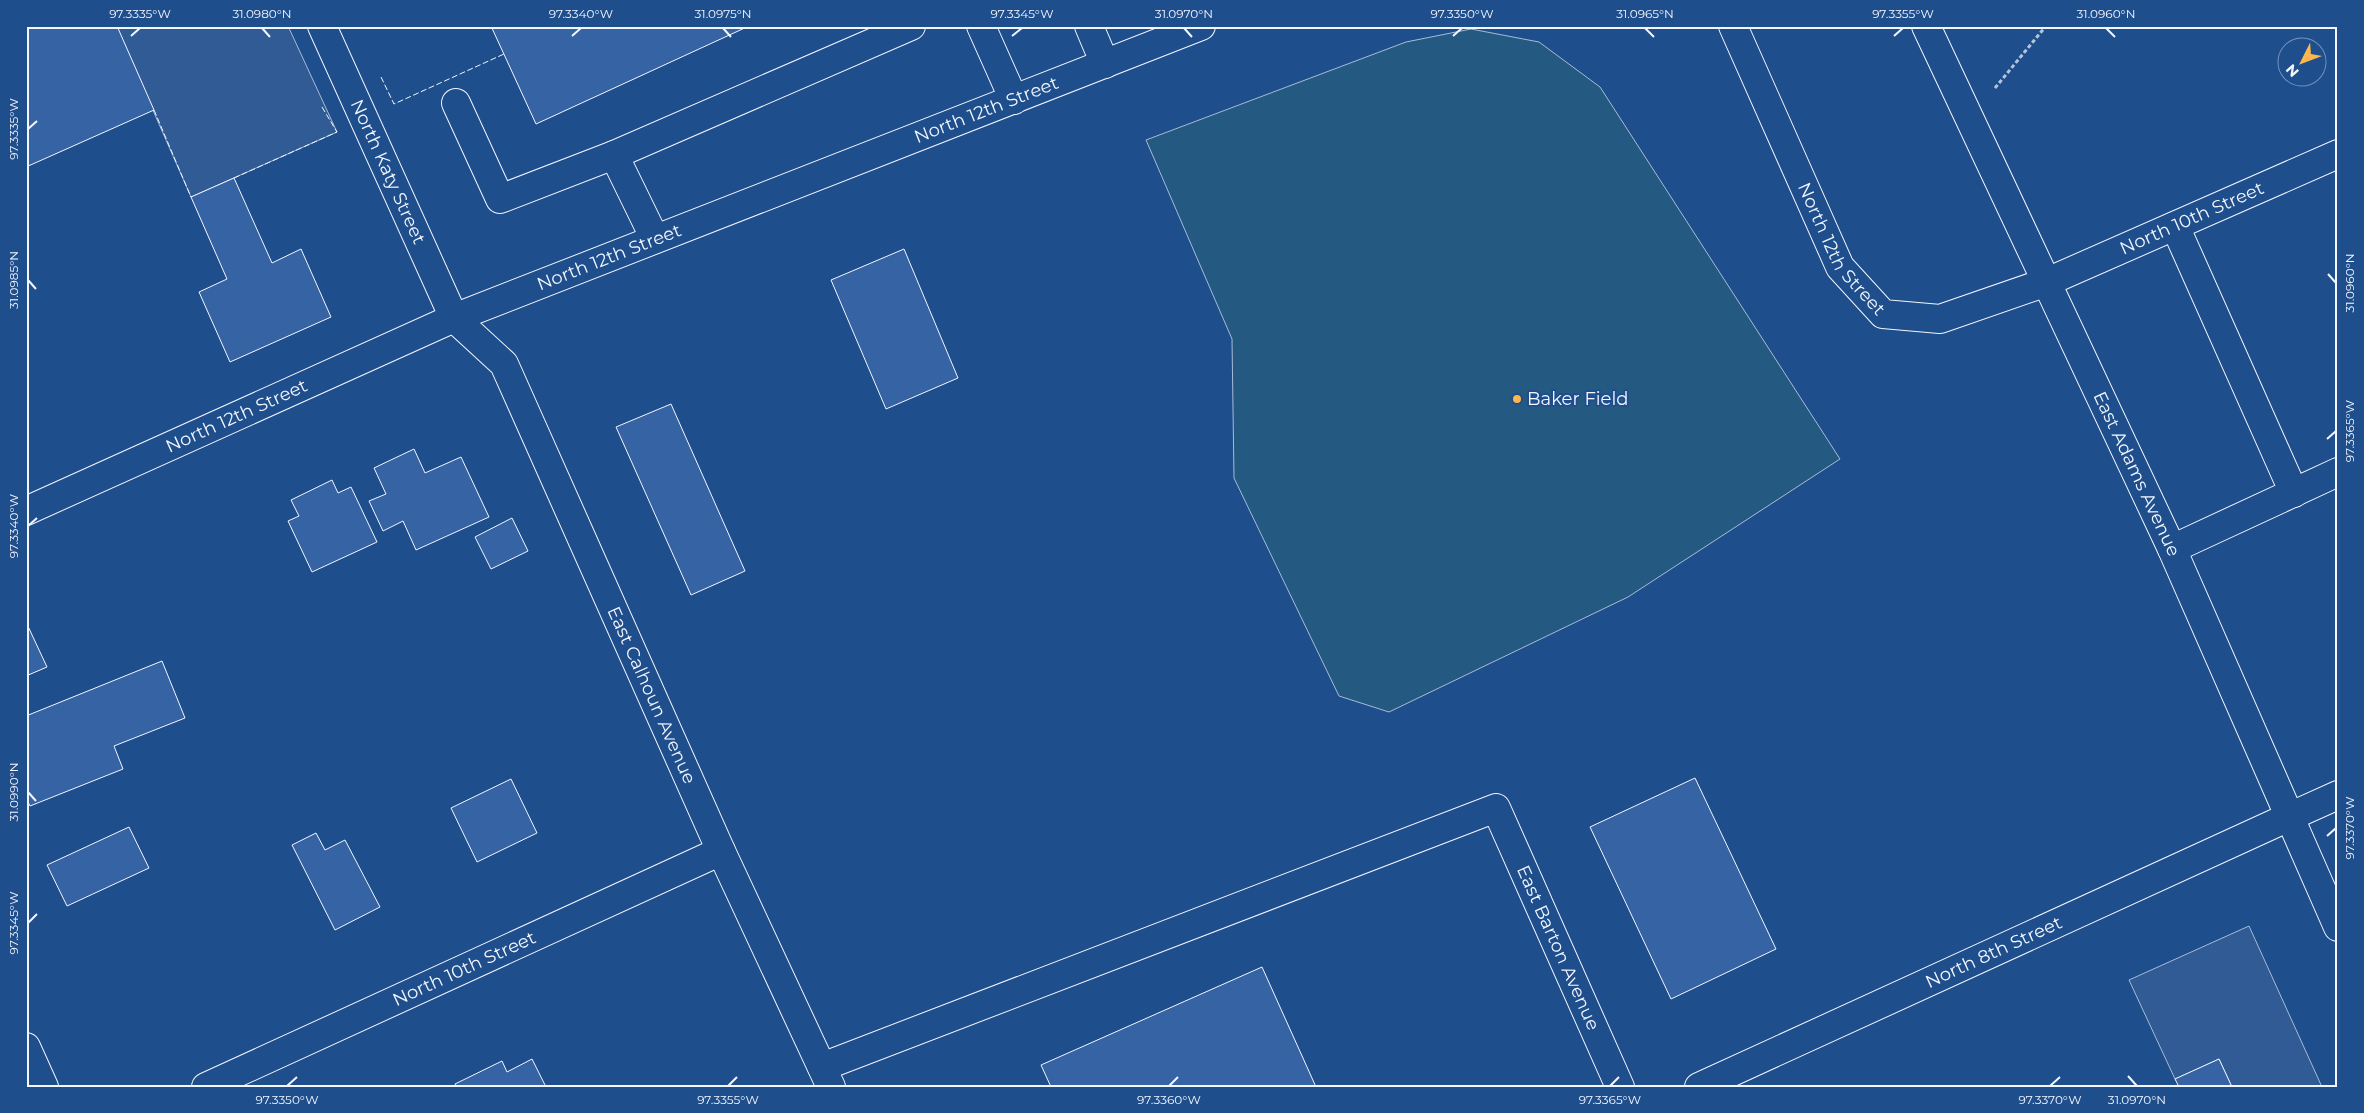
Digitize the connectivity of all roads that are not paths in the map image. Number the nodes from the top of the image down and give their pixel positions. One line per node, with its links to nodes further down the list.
1 (322, 26): 16 (street, North Katy Street)
2 (911, 26): 12 (street)
3 (981, 26): 9 (street)
4 (1089, 26): 8 (street)
5 (1201, 26): 8 (street, North 12th Street)
6 (1733, 26): 15 (street, North 12th Street)
7 (1926, 26): 15 (street, East Adams Avenue)
8 (1105, 64): 9 (street, North 12th Street)
9 (1014, 100): 14 (street, North 12th Street)
10 (456, 103): 12 (street)
11 (2338, 154): 13 (street, North 10th Street)
12 (614, 155): 14 (street)
13 (2175, 226): 15 (street, North 10th Street); 18 (street)
14 (655, 239): 16 (street, North 12th Street)
15 (2048, 282): 20 (street, East Adams Avenue)
16 (454, 318): 19 (street, North 12th Street); 23 (street, East Calhoun Avenue)
17 (2338, 472): 18 (street)
18 (2294, 493): 20 (street)
19 (26, 511)
20 (2172, 550): 22 (street, East Adams Avenue)
21 (2338, 796): 22 (street, North 8th Street)
22 (2289, 817): 24 (street, East Adams Avenue); 30 (street, North 8th Street)
23 (721, 851): 26 (street, East Calhoun Avenue); 28 (street, North 10th Street)
24 (2338, 927)
25 (26, 1047): 27 (street)
26 (827, 1077): 29 (street, East Barton Avenue)
27 (44, 1087)
28 (206, 1087)
29 (1620, 1087)
30 (1699, 1087)

